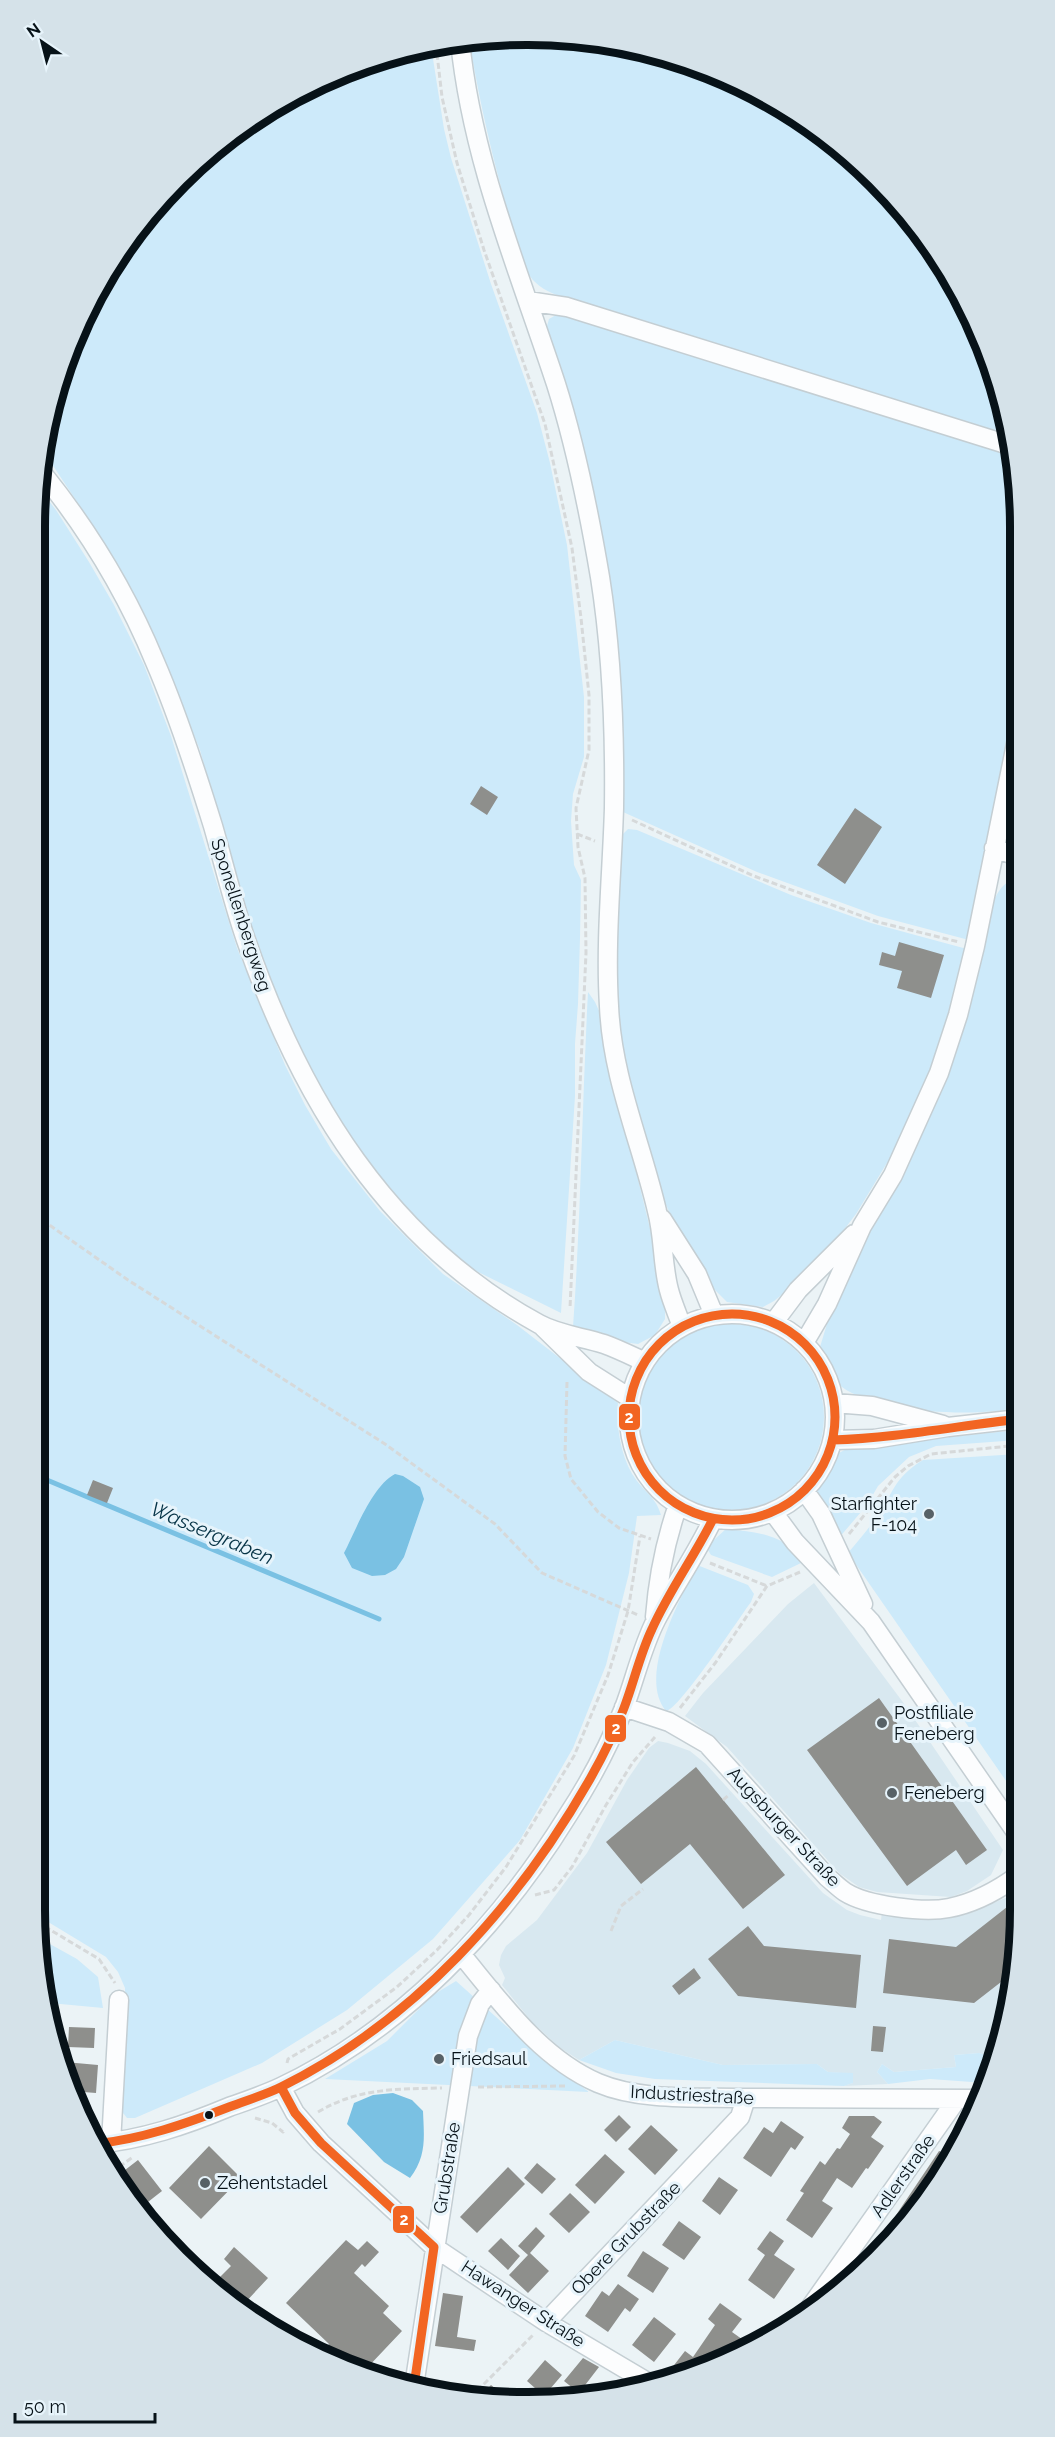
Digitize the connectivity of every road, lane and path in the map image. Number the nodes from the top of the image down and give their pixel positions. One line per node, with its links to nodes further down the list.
1 (461, 50): 3 (street)
2 (437, 53): 14 (path)
3 (528, 301): 4 (street); 7 (street)
4 (1003, 443)
5 (48, 480): 17 (street, Sponellenbergweg)
6 (1010, 772): 8 (street)
7 (614, 812): 10 (path); 11 (street)
8 (994, 848): 9 (street); 10 (street)
9 (1010, 854)
10 (975, 946): 13 (street)
11 (658, 1213): 15 (street); 18 (street)
12 (45, 1223): 38 (path)
13 (862, 1226): 16 (street); 19 (street)
14 (570, 1308)
15 (714, 1316): 16 (street); 18 (street)
16 (774, 1322): 19 (street)
17 (542, 1326): 20 (street, Sponellenbergweg); 22 (street, Sponellenbergweg)
18 (682, 1327): 20 (street)
19 (804, 1343): 23 (street)
20 (645, 1362): 22 (street)
21 (567, 1382): 32 (path)
22 (630, 1398): 29 (street)
23 (834, 1403): 25 (street); 26 (street)
24 (1010, 1420): 25 (street)
25 (948, 1427): 26 (street)
26 (833, 1440): 28 (street)
27 (1010, 1446): 33 (path)
28 (804, 1490): 30 (street); 40 (street)
29 (678, 1504): 31 (street); 39 (street)
30 (773, 1512): 31 (street); 40 (street)
31 (713, 1519): 39 (street)
32 (640, 1536): 34 (path); 38 (path)
33 (847, 1536)
34 (656, 1540)
35 (704, 1560): 37 (path)
36 (809, 1568): 37 (path)
37 (767, 1586): 42 (path)
38 (628, 1611): 39 (path); 53 (path)
39 (655, 1622): 41 (street)
40 (871, 1622): 44 (street)
41 (624, 1707): 45 (street, Augsburger Straße); 50 (street)
42 (677, 1712)
43 (658, 1734): 47 (path)
44 (1010, 1824)
45 (1010, 1880)
46 (643, 1889): 49 (path)
47 (554, 1890)
48 (46, 1927): 52 (path)
49 (611, 1931)
50 (461, 1954): 51 (street, Industriestraße); 54 (street)
51 (491, 1990): 55 (street, Industriestraße); 64 (street, Grubstraße)
52 (119, 2000): 60 (street)
53 (288, 2059)
54 (281, 2087): 59 (street, Hawanger Straße); 61 (street)
55 (746, 2098): 56 (street, Industriestraße); 66 (street, Obere Grubstraße)
56 (957, 2099): 57 (street, Industriestraße); 65 (street, Adlerstraße)
57 (971, 2099)
58 (244, 2121): 59 (path)
59 (302, 2121): 64 (street, Hawanger Straße)
60 (103, 2139)
61 (105, 2143)
62 (134, 2156): 63 (path)
63 (119, 2167)
64 (434, 2247): 66 (street, Hawanger Straße); 67 (street, Grubstraße)
65 (821, 2292)
66 (546, 2322): 68 (street, Hawanger Straße); 69 (path)
67 (415, 2379)
68 (640, 2379)
69 (479, 2389)

